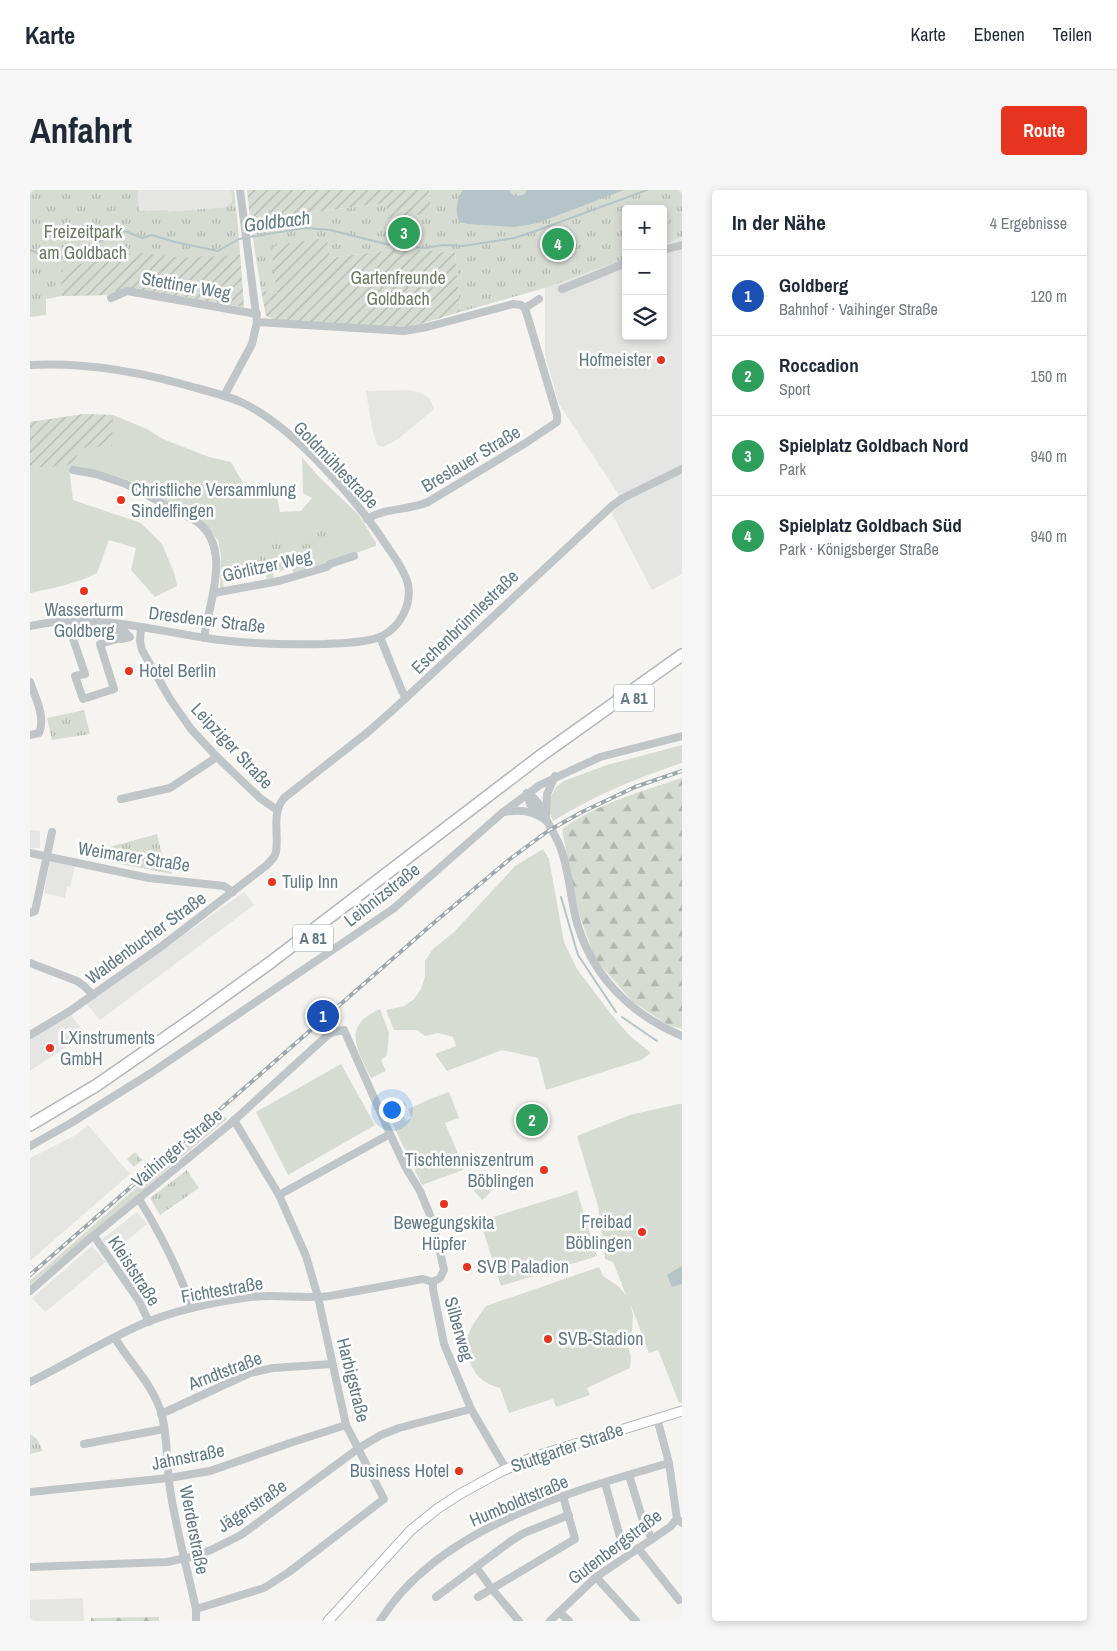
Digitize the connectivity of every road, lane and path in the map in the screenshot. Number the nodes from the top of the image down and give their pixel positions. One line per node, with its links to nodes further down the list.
1 (240, 190): 9 (street)
2 (682, 245): 3 (street)
3 (667, 249)
4 (622, 265): 5 (street)
5 (562, 289)
6 (111, 298): 9 (street, Stettiner Weg)
7 (539, 299): 8 (street)
8 (525, 308): 10 (street); 15 (street, Breslauer Straße)
9 (257, 314): 10 (street)
10 (258, 322): 12 (street)
11 (30, 365): 12 (street, Goldmühlestraße)
12 (224, 396): 15 (street, Goldmühlestraße)
13 (682, 469): 26 (street, Eschenbrünnlestraße)
14 (73, 470): 17 (street)
15 (367, 519): 21 (street, Goldmühlestraße)
16 (354, 556): 17 (street, Görlitzer Weg)
17 (214, 593): 22 (street)
18 (30, 626): 20 (street, Dresdener Straße)
19 (69, 627): 19 (street)
20 (140, 627): 22 (street, Dresdener Straße); 29 (street, Leipziger Straße)
21 (380, 637): 22 (street, Dresdener Straße); 26 (street)
22 (204, 638)
23 (682, 655): 49 (highway, A 81)
24 (682, 665): 50 (highway, A 81)
25 (30, 682): 27 (street)
26 (406, 698): 33 (street, Eschenbrünnlestraße)
27 (30, 735)
28 (682, 736): 30 (street, Leibnizstraße)
29 (217, 757): 32 (street); 33 (street, Leipziger Straße)
30 (555, 776): 31 (street, Leibnizstraße); 36 (street)
31 (527, 793): 34 (street, Leibnizstraße); 35 (street); 36 (street)
32 (121, 799)
33 (277, 810): 40 (street, Leipziger Straße)
34 (502, 813): 35 (street); 52 (street, Leibnizstraße)
35 (537, 814): 36 (street)
36 (547, 822): 47 (street)
37 (52, 832): 39 (street)
38 (30, 853): 39 (street, Weimarer Straße)
39 (46, 857): 41 (street, Weimarer Straße); 42 (street)
40 (274, 857): 41 (street, Waldenbucher Straße)
41 (233, 892): 44 (street, Waldenbucher Straße)
42 (30, 913)
43 (30, 963): 44 (street)
44 (93, 995): 46 (street, Waldenbucher Straße)
45 (344, 1030): 48 (street, Vaihinger Straße); 51 (street, Silberweg)
46 (30, 1034)
47 (682, 1036)
48 (234, 1120): 53 (street, Harbigstraße); 54 (street, Vaihinger Straße)
49 (30, 1125)
50 (30, 1133)
51 (390, 1134): 53 (street); 56 (street, Silberweg)
52 (30, 1146)
53 (280, 1195): 58 (street, Harbigstraße)
54 (139, 1199): 55 (street, Vaihinger Straße); 59 (street)
55 (94, 1236): 57 (street, Vaihinger Straße); 60 (street, Kleiststraße)
56 (433, 1282): 58 (street, Fichtestraße); 64 (street, Silberweg)
57 (30, 1291)
58 (318, 1297): 59 (street, Fichtestraße); 62 (street, Harbigstraße)
59 (192, 1308): 60 (street, Fichtestraße)
60 (149, 1322): 61 (street, Fichtestraße)
61 (114, 1338): 63 (street, Fichtestraße); 66 (street, Werderstraße)
62 (332, 1364): 66 (street, Arndtstraße); 68 (street, Harbigstraße)
63 (30, 1382)
64 (471, 1409): 71 (street, Jägerstraße); 73 (street, Silberweg)
65 (682, 1411): 67 (main road, Stuttgarter Straße)
66 (161, 1414): 69 (street, Werderstraße)
67 (657, 1418): 72 (street); 73 (main road, Stuttgarter Straße)
68 (346, 1425): 71 (street, Harbigstraße); 75 (street, Jahnstraße)
69 (164, 1429): 70 (street); 75 (street, Werderstraße)
70 (84, 1444)
71 (359, 1448): 85 (street, Jägerstraße); 93 (street, Harbigstraße)
72 (669, 1463): 74 (street, Humboldtstraße); 79 (street)
73 (506, 1469): 96 (main road, Stuttgarter Straße)
74 (629, 1474): 76 (street, Humboldtstraße); 82 (street)
75 (169, 1478): 77 (street, Jahnstraße); 85 (street, Werderstraße)
76 (605, 1483): 78 (street, Humboldtstraße); 84 (street)
77 (30, 1492)
78 (563, 1496): 80 (street); 97 (street, Humboldtstraße)
79 (678, 1499): 81 (street)
80 (569, 1515): 87 (street); 89 (street)
81 (680, 1521): 82 (street, Gutenbergstraße)
82 (652, 1539): 83 (street, Gutenbergstraße)
83 (638, 1548): 84 (street, Gutenbergstraße); 92 (street)
84 (631, 1552): 88 (street, Gutenbergstraße)
85 (183, 1560): 86 (street, Jägerstraße); 93 (street, Werderstraße)
86 (30, 1567)
87 (476, 1567): 89 (street); 90 (street)
88 (596, 1577): 94 (street, Gutenbergstraße); 101 (street)
89 (492, 1589): 91 (street); 98 (street)
90 (436, 1596)
91 (478, 1597)
92 (679, 1600)
93 (196, 1609): 95 (street, Werderstraße)
94 (559, 1612): 99 (street, Gutenbergstraße); 100 (street)
95 (196, 1621)
96 (328, 1621)
97 (380, 1621)
98 (519, 1621)
99 (550, 1621)
100 (569, 1621)
101 (636, 1621)

